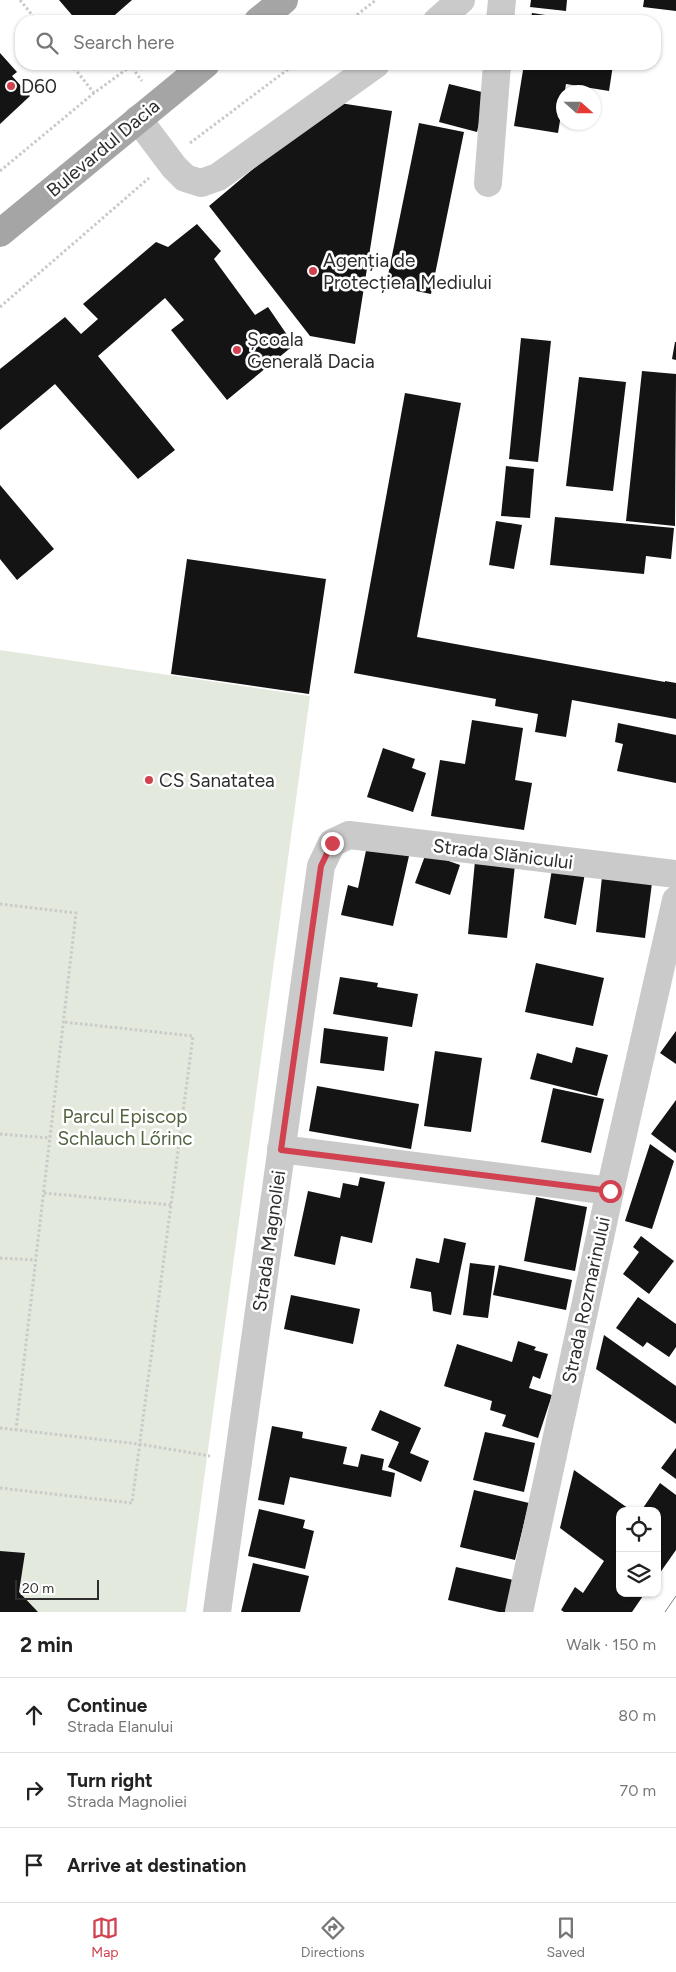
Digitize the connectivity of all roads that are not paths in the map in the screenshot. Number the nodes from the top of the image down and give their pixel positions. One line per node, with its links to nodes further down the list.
1 (284, 0): 4 (main road)
2 (461, 0): 5 (street)
3 (502, 0): 6 (street)
4 (265, 15)
5 (444, 15)
6 (501, 15)
7 (199, 70): 10 (main road, Bulevardul Dacia)
8 (367, 70): 10 (street)
9 (497, 70): 11 (street)
10 (138, 119): 12 (main road, Bulevardul Dacia)
11 (488, 183)
12 (0, 234)
13 (332, 843): 14 (street, Strada Slănicului); 16 (street, Strada Magnoliei)
14 (676, 874)
15 (676, 900): 17 (street, Strada Rozmarinului)
16 (281, 1150): 17 (street); 18 (street, Strada Magnoliei)
17 (610, 1191): 19 (street, Strada Rozmarinului)
18 (217, 1612)
19 (519, 1612)

